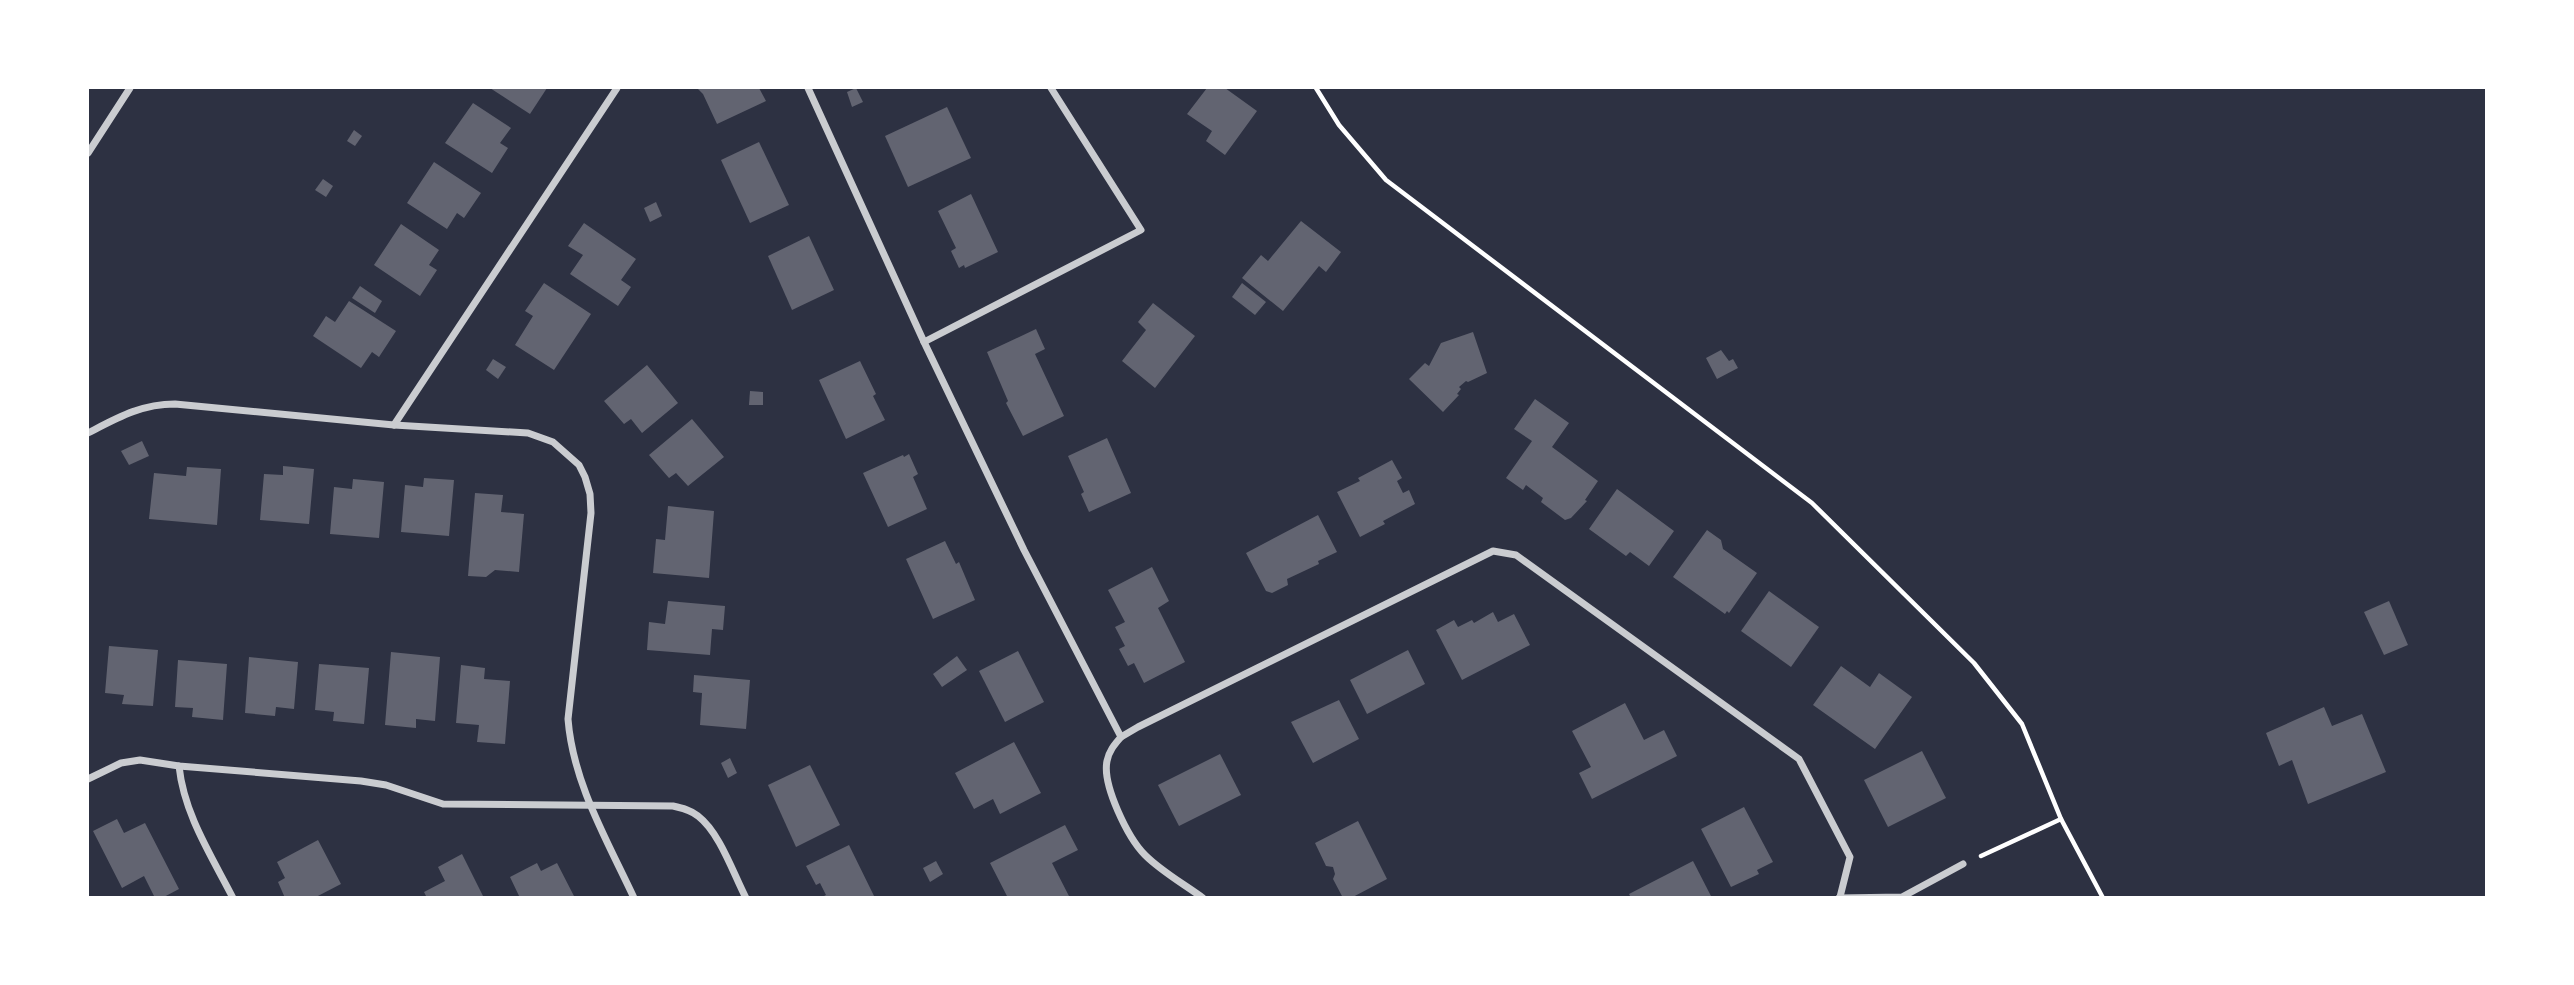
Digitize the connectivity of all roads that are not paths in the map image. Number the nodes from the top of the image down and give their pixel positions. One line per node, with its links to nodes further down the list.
1 (130, 88): 5 (street)
2 (617, 88): 7 (street)
3 (808, 88): 6 (street)
4 (1051, 88): 6 (street)
5 (88, 153)
6 (924, 342): 9 (street)
7 (394, 425): 8 (street); 12 (street)
8 (88, 433)
9 (1121, 737): 14 (street); 18 (street)
10 (179, 766): 11 (street); 12 (street); 15 (street)
11 (88, 779)
12 (591, 805): 16 (street); 17 (street)
13 (1963, 864): 14 (street)
14 (1840, 897)
15 (233, 898)
16 (634, 898)
17 (746, 898)
18 (1203, 898)

